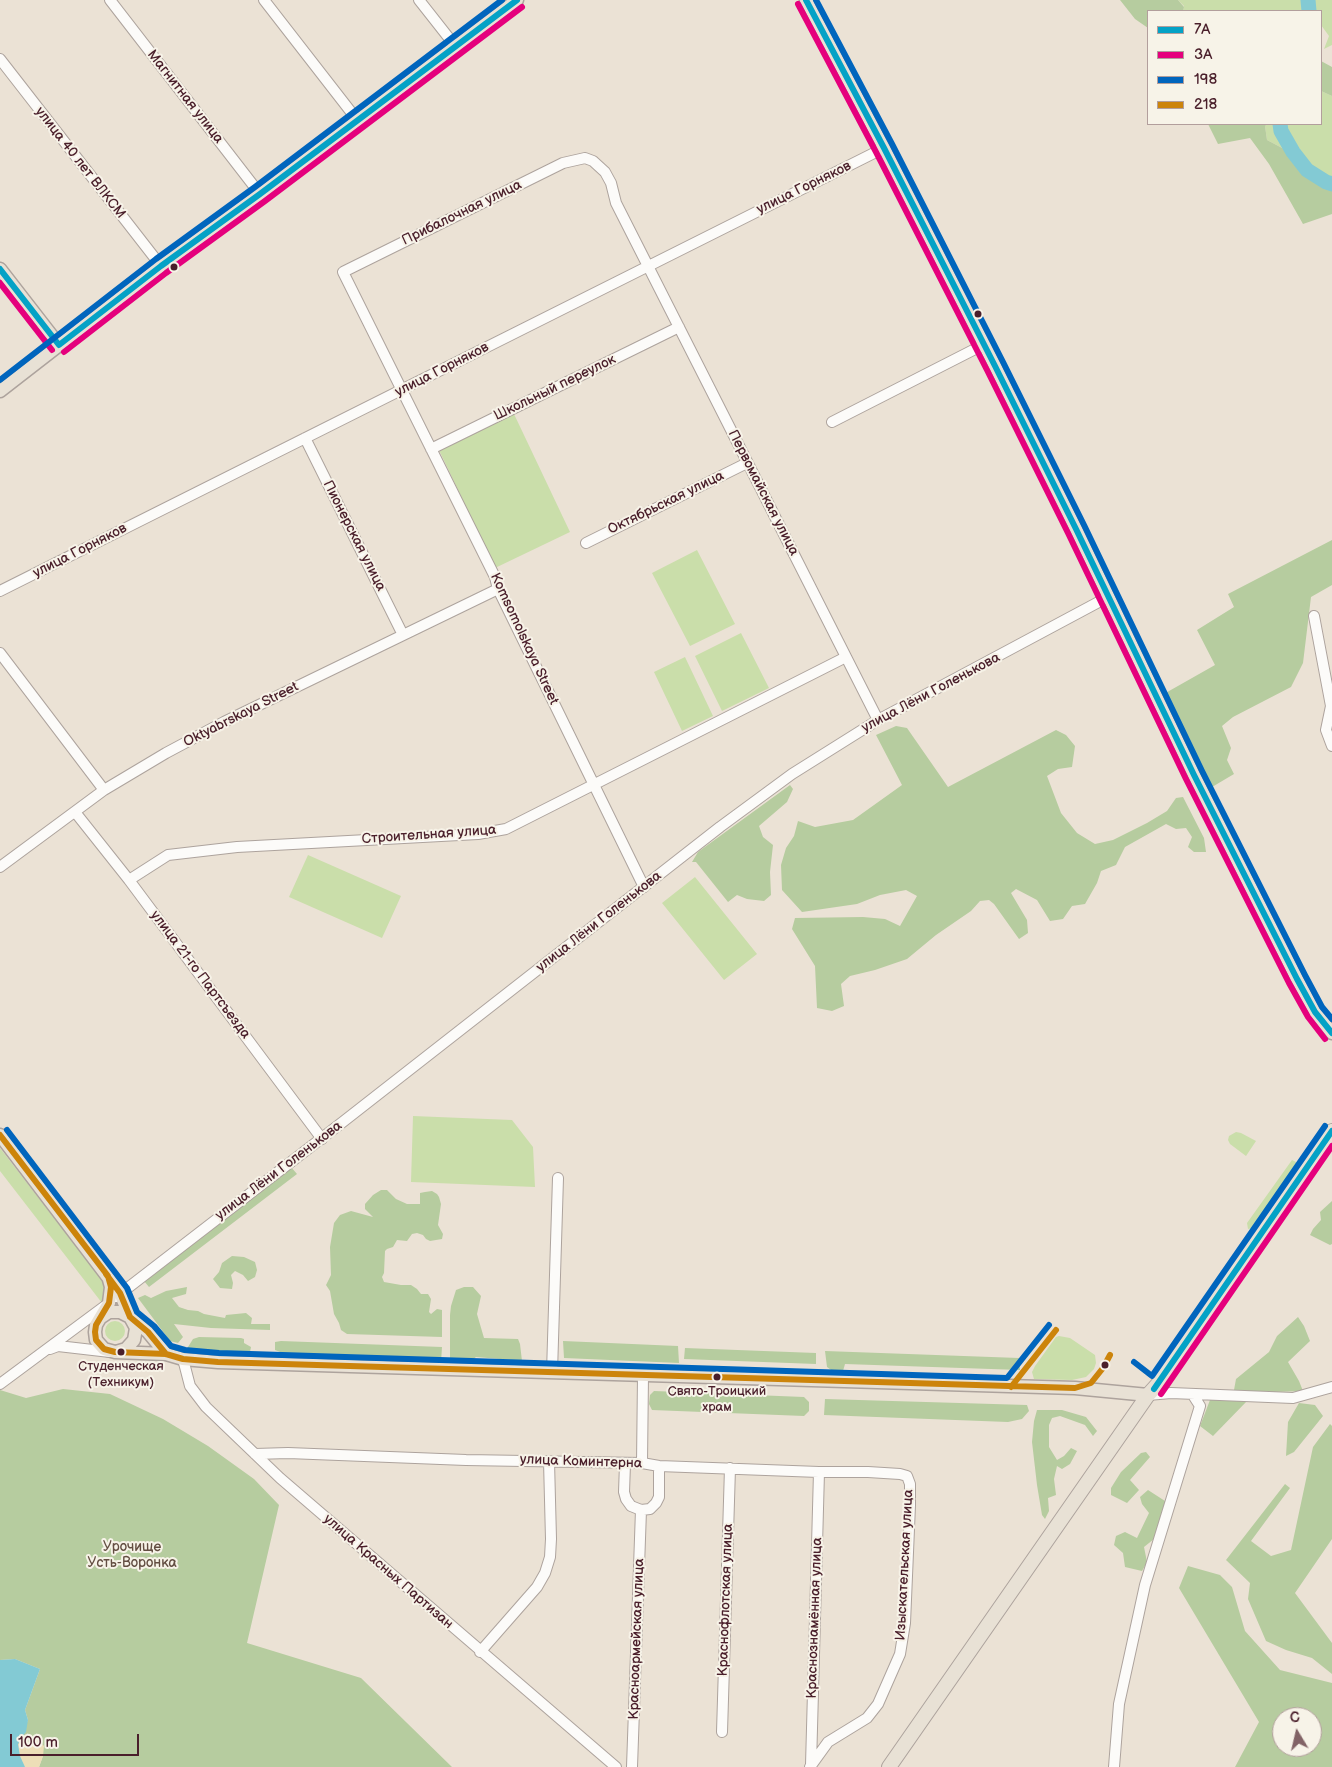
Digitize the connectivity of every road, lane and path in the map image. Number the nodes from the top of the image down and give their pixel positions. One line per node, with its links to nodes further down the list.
1 (110, 0): 10 (street, Магнитная улица)
2 (264, 0): 8 (street)
3 (419, 0): 6 (street)
4 (517, 0): 6 (main road)
5 (806, 0): 9 (main road)
6 (456, 48): 8 (main road)
7 (0, 60): 11 (street, улица 40 лет ВЛКСМ)
8 (358, 121): 10 (main road)
9 (884, 148): 12 (street, улица Горняков); 15 (main road)
10 (260, 194): 11 (main road)
11 (161, 266): 16 (main road)
12 (648, 266): 14 (street, Первомайская улица); 18 (street, улица Горняков); 18 (street, Прибалочная улица)
13 (0, 269): 16 (main road)
14 (680, 327): 21 (street, Школьный переулок); 22 (street, Первомайская улица)
15 (983, 344): 19 (street); 26 (main road)
16 (59, 345): 17 (main road)
17 (0, 391)
18 (401, 391): 20 (street, улица Горняков); 21 (street, Komsomolskaya Street)
19 (832, 422)
20 (305, 438): 25 (street, улица Горняков); 28 (street, Пионерская улица)
21 (430, 449): 24 (street, Komsomolskaya Street)
22 (747, 463): 23 (street, Октябрьская улица); 30 (street, Первомайская улица)
23 (586, 543)
24 (498, 589): 28 (street, Oktyabrskaya Street); 33 (street, Komsomolskaya Street)
25 (0, 591)
26 (1108, 598): 31 (street, улица Лёни Голенькова); 39 (main road)
27 (1314, 616): 32 (street)
28 (404, 635): 34 (street, Oktyabrskaya Street)
29 (0, 653): 34 (street)
30 (846, 657): 31 (street, Первомайская улица); 33 (street, Строительная улица)
31 (878, 720): 38 (street, улица Лёни Голенькова)
32 (1332, 746)
33 (594, 784): 37 (street, Строительная улица); 38 (street, Komsomolskaya Street)
34 (104, 790): 35 (street, Oktyabrskaya Street)
35 (75, 812): 36 (street, Oktyabrskaya Street); 37 (street, улица 21-го Партсъезда)
36 (0, 867)
37 (129, 880): 42 (street, улица 21-го Партсъезда)
38 (644, 887): 42 (street, улица Лёни Голенькова)
39 (1332, 1033)
40 (1332, 1131): 57 (highway)
41 (0, 1135): 44 (main road)
42 (322, 1139): 45 (street, улица Лёни Голенькова)
43 (558, 1178): 53 (street)
44 (108, 1276): 45 (main road); 46 (main road)
45 (120, 1293): 46 (street, улица Лёни Голенькова); 47 (main road)
46 (110, 1304): 48 (main road); 49 (street, улица Лёни Голенькова)
47 (130, 1317): 48 (main road); 50 (main road); 51 (main road)
48 (100, 1318): 50 (main road)
49 (47, 1349): 50 (street); 55 (street, улица Лёни Голенькова)
50 (115, 1352): 51 (main road)
51 (166, 1354): 52 (main road)
52 (183, 1359): 53 (main road); 59 (street, улица Красных Партизан)
53 (552, 1372): 54 (main road)
54 (642, 1376): 57 (main road); 62 (street)
55 (0, 1384)
56 (1332, 1387): 58 (street)
57 (1148, 1395): 58 (street); 73 (highway)
58 (1193, 1395): 74 (street)
59 (255, 1454): 60 (street, улица Коминтерна); 68 (street, улица Красных Партизан)
60 (549, 1461): 61 (street, улица Коминтерна); 68 (street)
61 (625, 1464): 62 (street, улица Коминтерна); 67 (street)
62 (642, 1464): 63 (street, улица Коминтерна)
63 (659, 1466): 64 (street, улица Коминтерна); 67 (street)
64 (730, 1468): 65 (street, улица Коминтерна); 69 (street, Краснофлотская улица)
65 (819, 1472): 66 (street, улица Коминтерна); 70 (street, Краснознамённая улица)
66 (907, 1476): 70 (street, Изыскательская улица)
67 (641, 1510): 72 (street, Красноармейская улица)
68 (480, 1652): 71 (street, улица Красных Партизан)
69 (722, 1732)
70 (810, 1766)
71 (616, 1767)
72 (632, 1767)
73 (889, 1767)
74 (1114, 1767)

